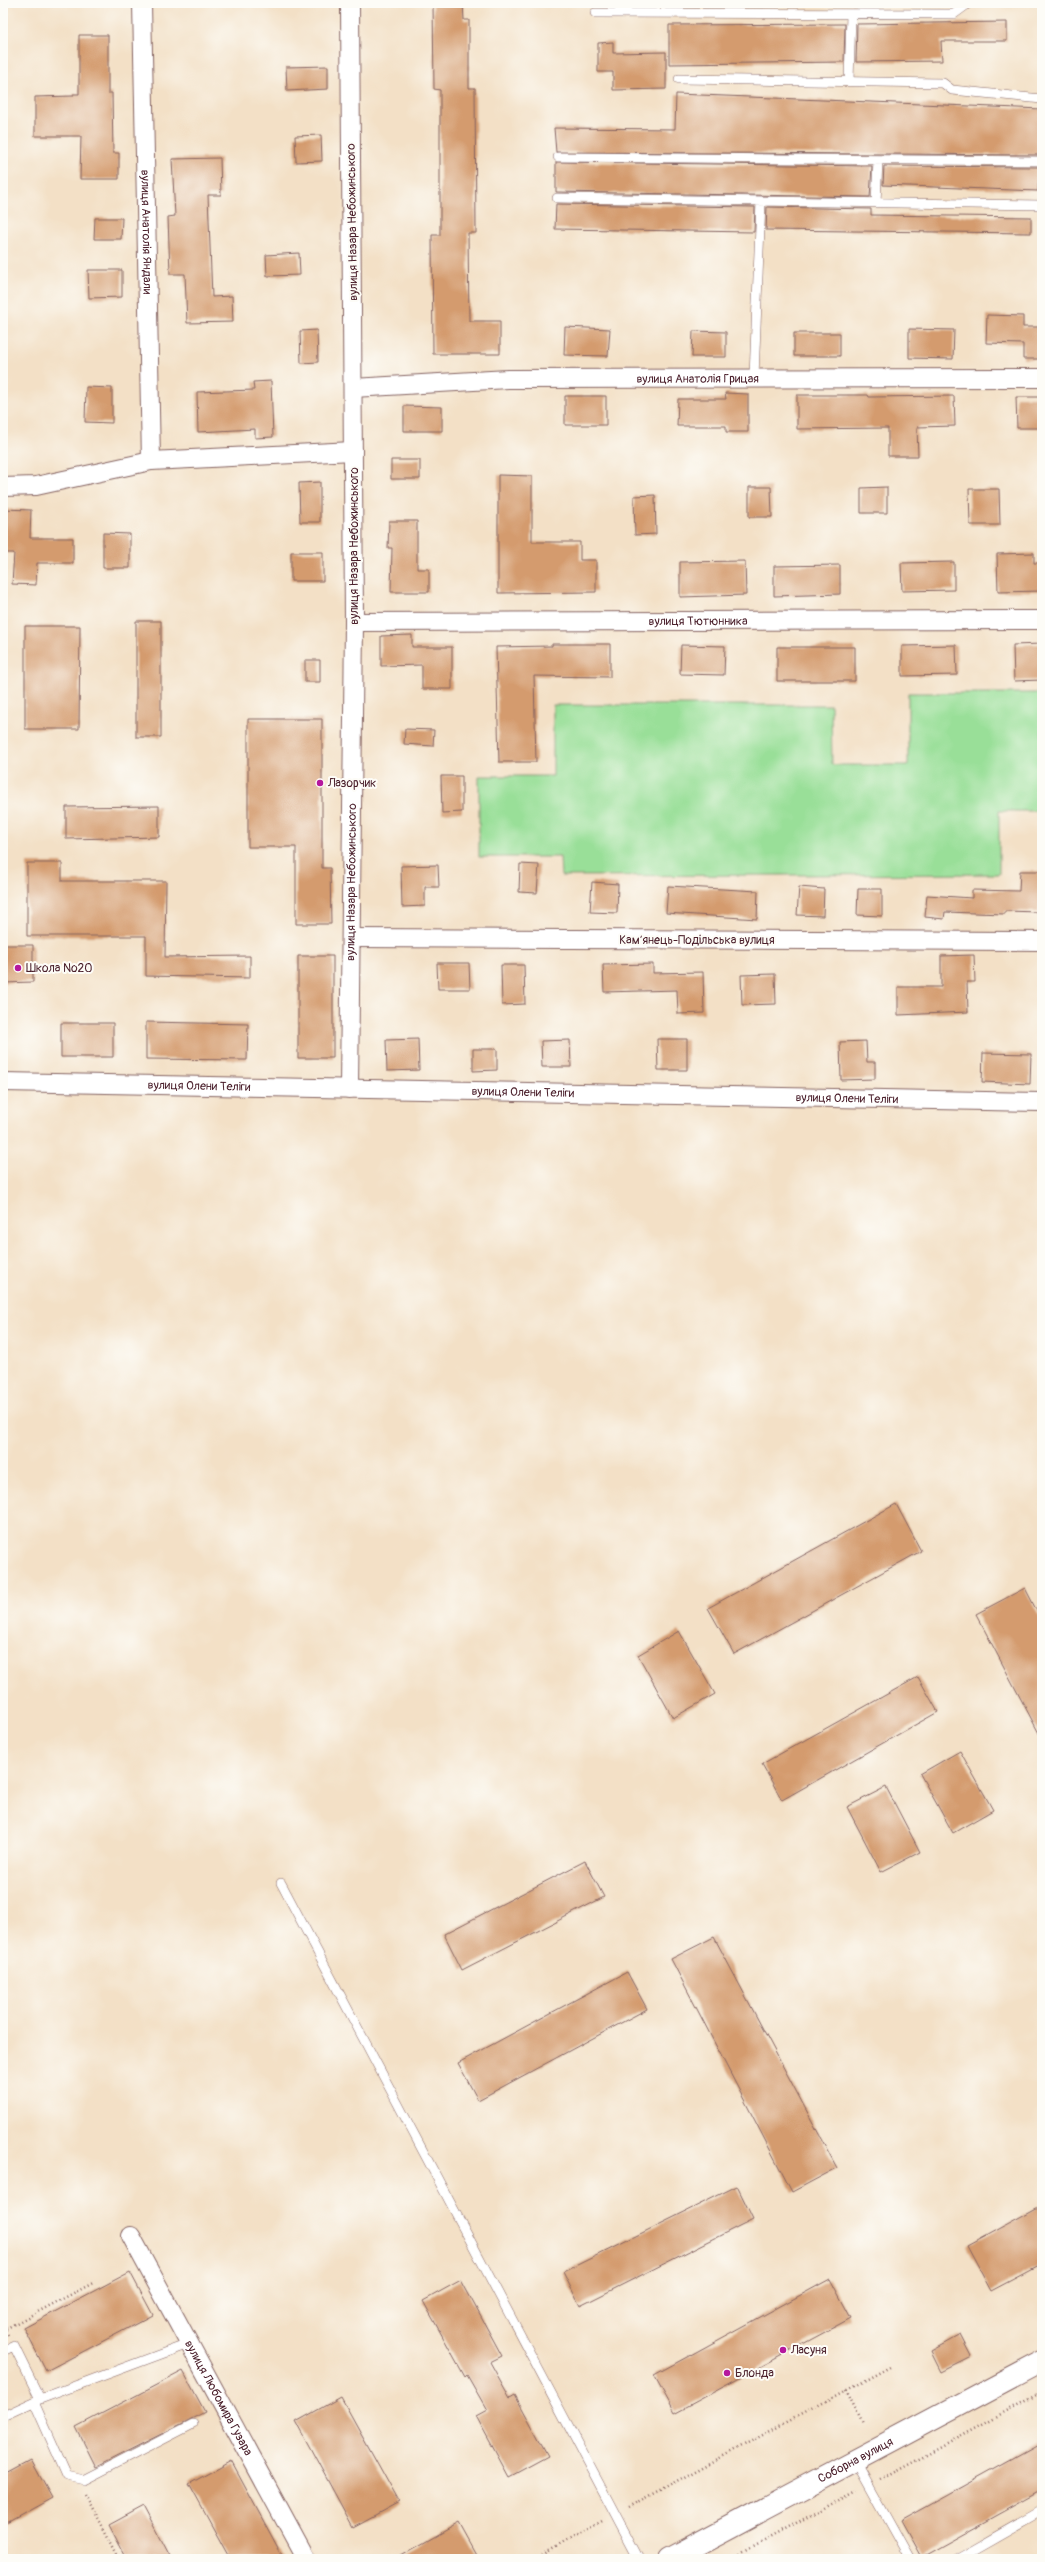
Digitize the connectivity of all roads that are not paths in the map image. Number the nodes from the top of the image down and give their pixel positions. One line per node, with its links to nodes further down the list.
1 (142, 3): 20 (street, вулиця Анатолія Яндали)
2 (350, 3): 18 (street, вулиця Назара Небожинського)
3 (969, 3): 5 (lane)
4 (595, 13): 5 (lane)
5 (851, 14): 7 (lane)
6 (679, 79): 7 (lane)
7 (849, 81): 8 (lane)
8 (1042, 99)
9 (558, 157): 10 (lane)
10 (878, 160): 11 (lane); 14 (lane)
11 (1042, 161)
12 (557, 198): 13 (lane)
13 (761, 201): 14 (lane); 16 (lane)
14 (876, 203): 15 (lane)
15 (1042, 205)
16 (754, 377): 17 (street, вулиця Анатолія Грицая); 18 (street, вулиця Анатолія Грицая)
17 (1042, 378)
18 (353, 388): 19 (street, вулиця Назара Небожинського)
19 (353, 451): 20 (street); 23 (street, вулиця Назара Небожинського)
20 (151, 461): 21 (street)
21 (3, 487)
22 (1042, 620): 23 (street, вулиця Тютюнника)
23 (354, 622): 24 (street, вулиця Назара Небожинського)
24 (351, 938): 25 (street, Камʼянець-Подільська вулиця); 27 (street, вулиця Назара Небожинського)
25 (1042, 941)
26 (3, 1082): 27 (street, вулиця Олени Теліги)
27 (349, 1089): 28 (street, вулиця Олени Теліги)
28 (1042, 1102)
29 (280, 1883): 40 (lane)
30 (131, 2236): 31 (street, вулиця Любомира Гузара)
31 (191, 2343): 34 (lane); 39 (street, вулиця Любомира Гузара)
32 (3, 2351): 34 (lane)
33 (1042, 2361): 37 (main road, Соборна вулиця)
34 (37, 2400): 35 (lane); 36 (lane)
35 (3, 2416)
36 (193, 2424)
37 (855, 2460): 41 (main road, Соборна вулиця); 42 (lane)
38 (1042, 2510): 43 (lane)
39 (306, 2559)
40 (639, 2559)
41 (669, 2559)
42 (910, 2559)
43 (956, 2559)

